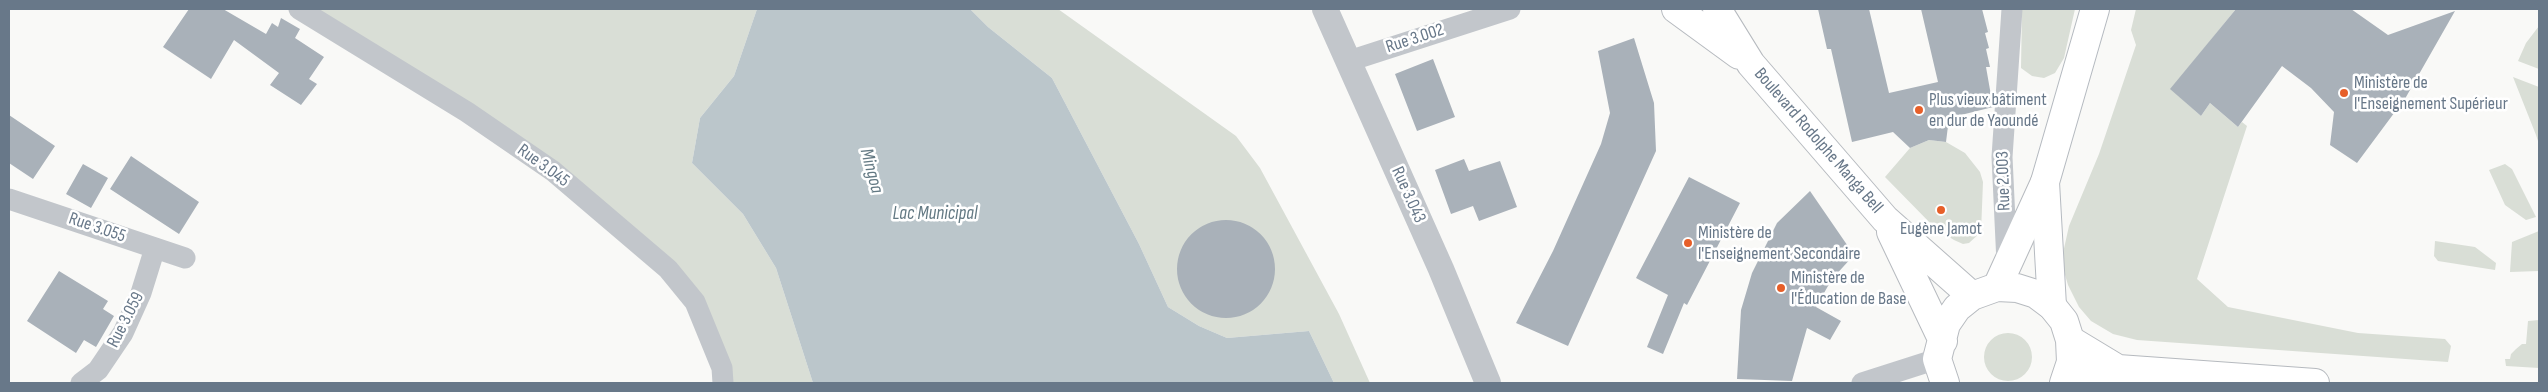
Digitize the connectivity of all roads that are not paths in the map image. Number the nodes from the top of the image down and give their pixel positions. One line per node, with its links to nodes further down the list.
1 (299, 9): 22 (street, Rue 3.045)
2 (1325, 9): 8 (street, Rue 3.043)
3 (1510, 9): 8 (street, Rue 3.002)
4 (1676, 9): 9 (main road)
5 (1717, 9): 9 (main road)
6 (2012, 9): 15 (street, Rue 2.003)
7 (2095, 9): 10 (main road)
8 (1349, 60): 23 (street, Rue 3.043)
9 (1751, 64): 12 (main road, Boulevard Rodolphe Manga Bell)
10 (2045, 182): 15 (main road); 17 (main road)
11 (9, 199): 13 (street, Rue 3.055)
12 (1885, 219): 16 (main road); 19 (main road)
13 (155, 248): 14 (street, Rue 3.055); 21 (street, Rue 3.059)
14 (185, 258)
15 (2002, 276): 16 (main road); 17 (main road)
16 (1972, 296): 19 (main road)
17 (2052, 306): 18 (main road)
18 (2070, 340): 20 (main road); 25 (main road)
19 (1942, 361): 24 (street)
20 (2118, 369): 25 (main road); 26 (main road)
21 (81, 383)
22 (723, 383)
23 (1488, 383)
24 (1862, 383)
25 (2064, 383)
26 (2315, 383)

